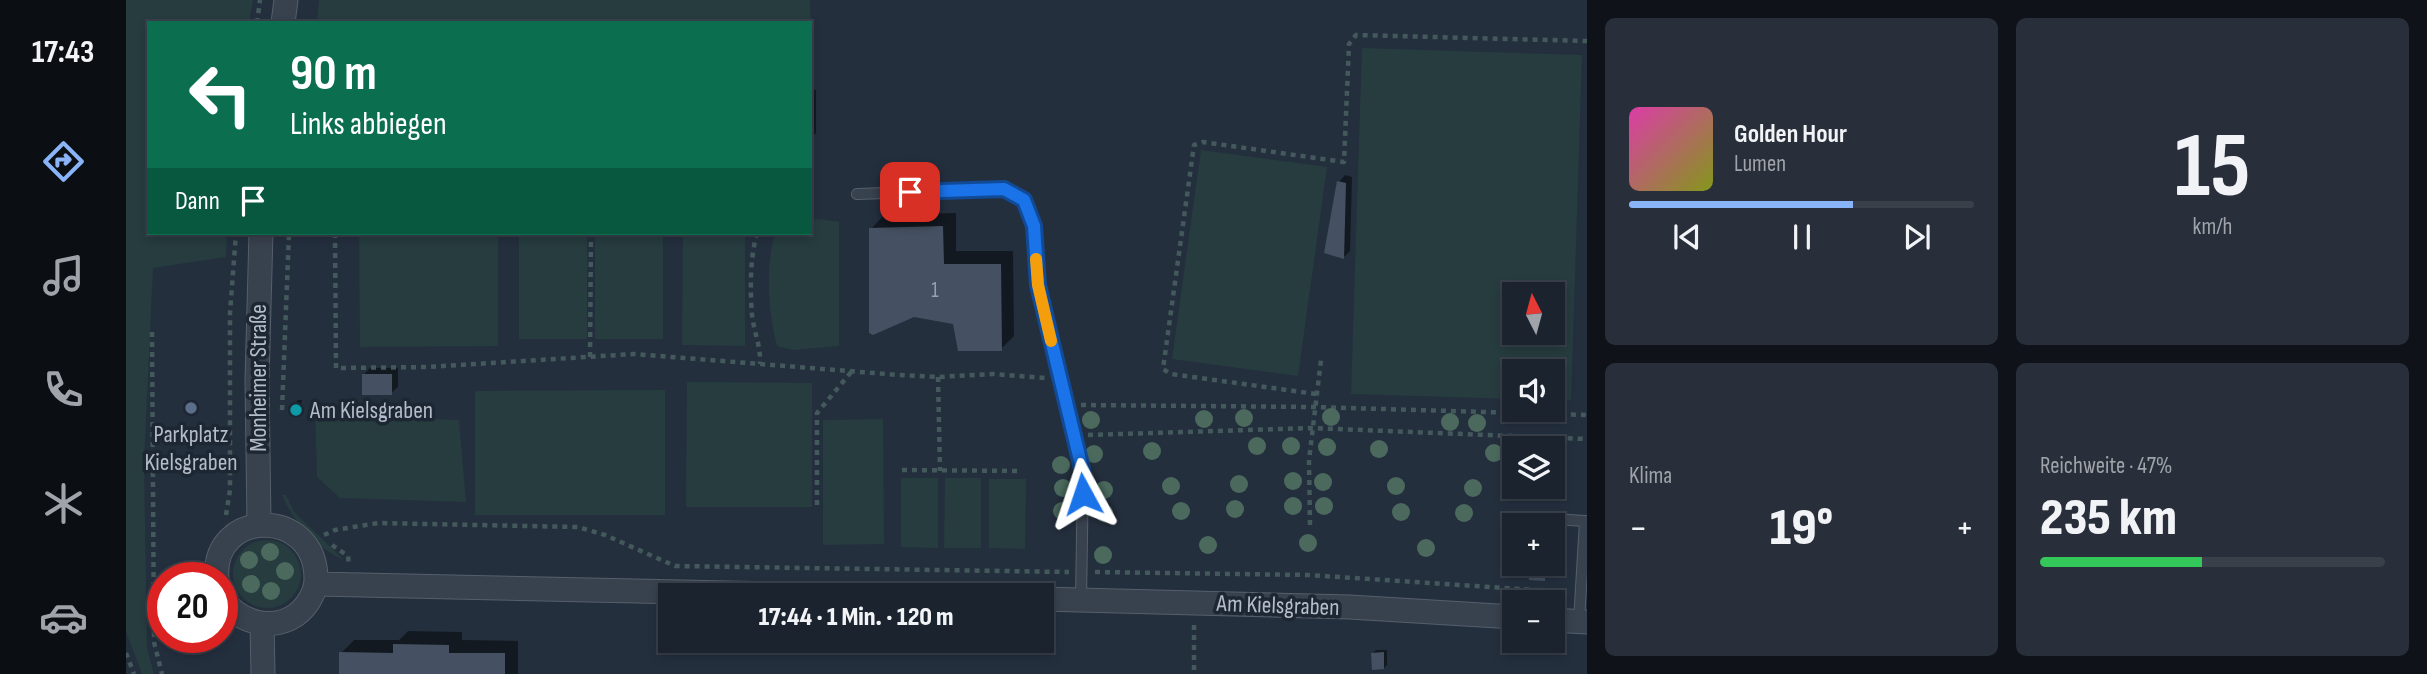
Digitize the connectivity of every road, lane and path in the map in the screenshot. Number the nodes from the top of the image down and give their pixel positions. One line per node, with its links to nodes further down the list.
1 (260, 0): 3 (path)
2 (286, 0): 4 (street)
3 (257, 21)
4 (283, 21)
5 (1587, 41): 20 (path)
6 (857, 194): 19 (lane)
7 (236, 235): 33 (path)
8 (261, 235): 34 (street, Monheimer Straße)
9 (289, 235): 24 (path)
10 (335, 235): 14 (path)
11 (591, 235): 14 (path)
12 (756, 235): 16 (path)
13 (152, 332): 52 (path)
14 (590, 357): 16 (path)
15 (1321, 360): 20 (path)
16 (760, 364): 17 (path)
17 (852, 371): 18 (path); 31 (path)
18 (938, 377): 19 (path); 29 (path)
19 (1060, 379): 21 (lane)
20 (1316, 394): 22 (path)
21 (1066, 405): 22 (path); 26 (lane)
22 (1314, 407): 23 (path); 25 (path)
23 (1587, 415)
24 (282, 421)
25 (1312, 428): 26 (path); 27 (path); 35 (path)
26 (1074, 435): 37 (lane)
27 (1587, 439)
28 (902, 470): 29 (path)
29 (940, 471): 30 (path)
30 (1022, 471)
31 (817, 505)
32 (1565, 520): 41 (lane)
33 (223, 521)
34 (259, 524): 36 (street); 38 (street)
35 (1310, 524)
36 (219, 562)
37 (1081, 572): 39 (path); 41 (path); 43 (lane)
38 (316, 583): 39 (street); 49 (street)
39 (350, 584): 40 (street)
40 (658, 591)
41 (1581, 593): 48 (lane)
42 (1054, 599): 43 (street, Am Kielsgraben)
43 (1081, 600): 44 (street, Am Kielsgraben)
44 (1194, 603): 46 (street, Am Kielsgraben); 54 (path)
45 (238, 614): 49 (street)
46 (1502, 616)
47 (1565, 621): 48 (street)
48 (1583, 622)
49 (262, 624): 53 (street)
50 (126, 653): 51 (path)
51 (134, 674)
52 (162, 674)
53 (262, 674)
54 (1194, 674)

